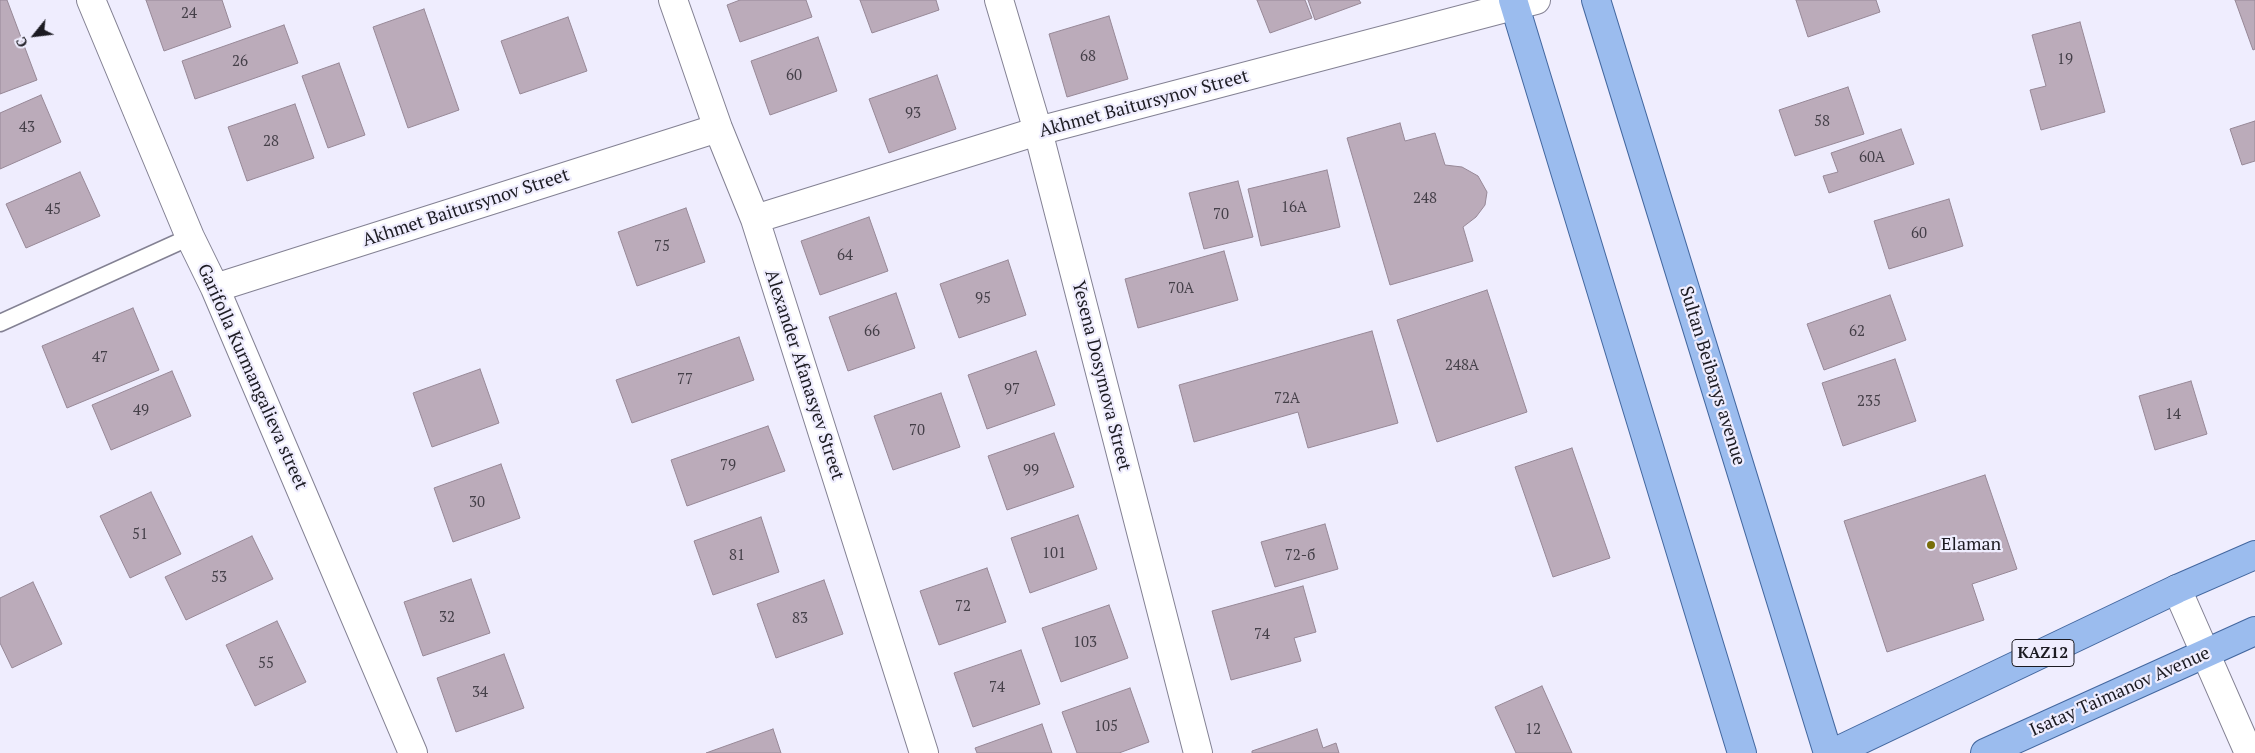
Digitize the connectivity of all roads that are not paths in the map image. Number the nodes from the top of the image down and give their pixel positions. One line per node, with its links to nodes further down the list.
1 (91, 0): 9 (street, Garifolla Kurmangalieva street)
2 (673, 0): 6 (street, Alexander Afanasyev Street)
3 (999, 0): 7 (street, Yesena Dosymova Street)
4 (1596, 0): 20 (main road, Sultan Beibarys avenue)
5 (1521, 2): 7 (street, Akhmet Baitursynov Street); 19 (main road)
6 (718, 128): 8 (street, Alexander Afanasyev Street); 10 (street, Akhmet Baitursynov Street)
7 (1038, 131): 8 (street, Akhmet Baitursynov Street); 18 (street, Yesena Dosymova Street)
8 (755, 219): 17 (street, Alexander Afanasyev Street)
9 (190, 237): 10 (street, Garifolla Kurmangalieva street); 11 (lane)
10 (215, 288): 16 (street, Garifolla Kurmangalieva street)
11 (0, 323)
12 (2255, 555): 13 (main road, KAZ12)
13 (2177, 589): 15 (street); 21 (main road, KAZ12)
14 (2255, 630): 15 (main road, Isatay Taimanov Avenue)
15 (2205, 653): 22 (main road, Isatay Taimanov Avenue); 23 (street)
16 (413, 753)
17 (924, 753)
18 (1198, 753)
19 (1742, 753)
20 (1828, 753)
21 (1833, 753)
22 (1985, 753)
23 (2249, 753)

